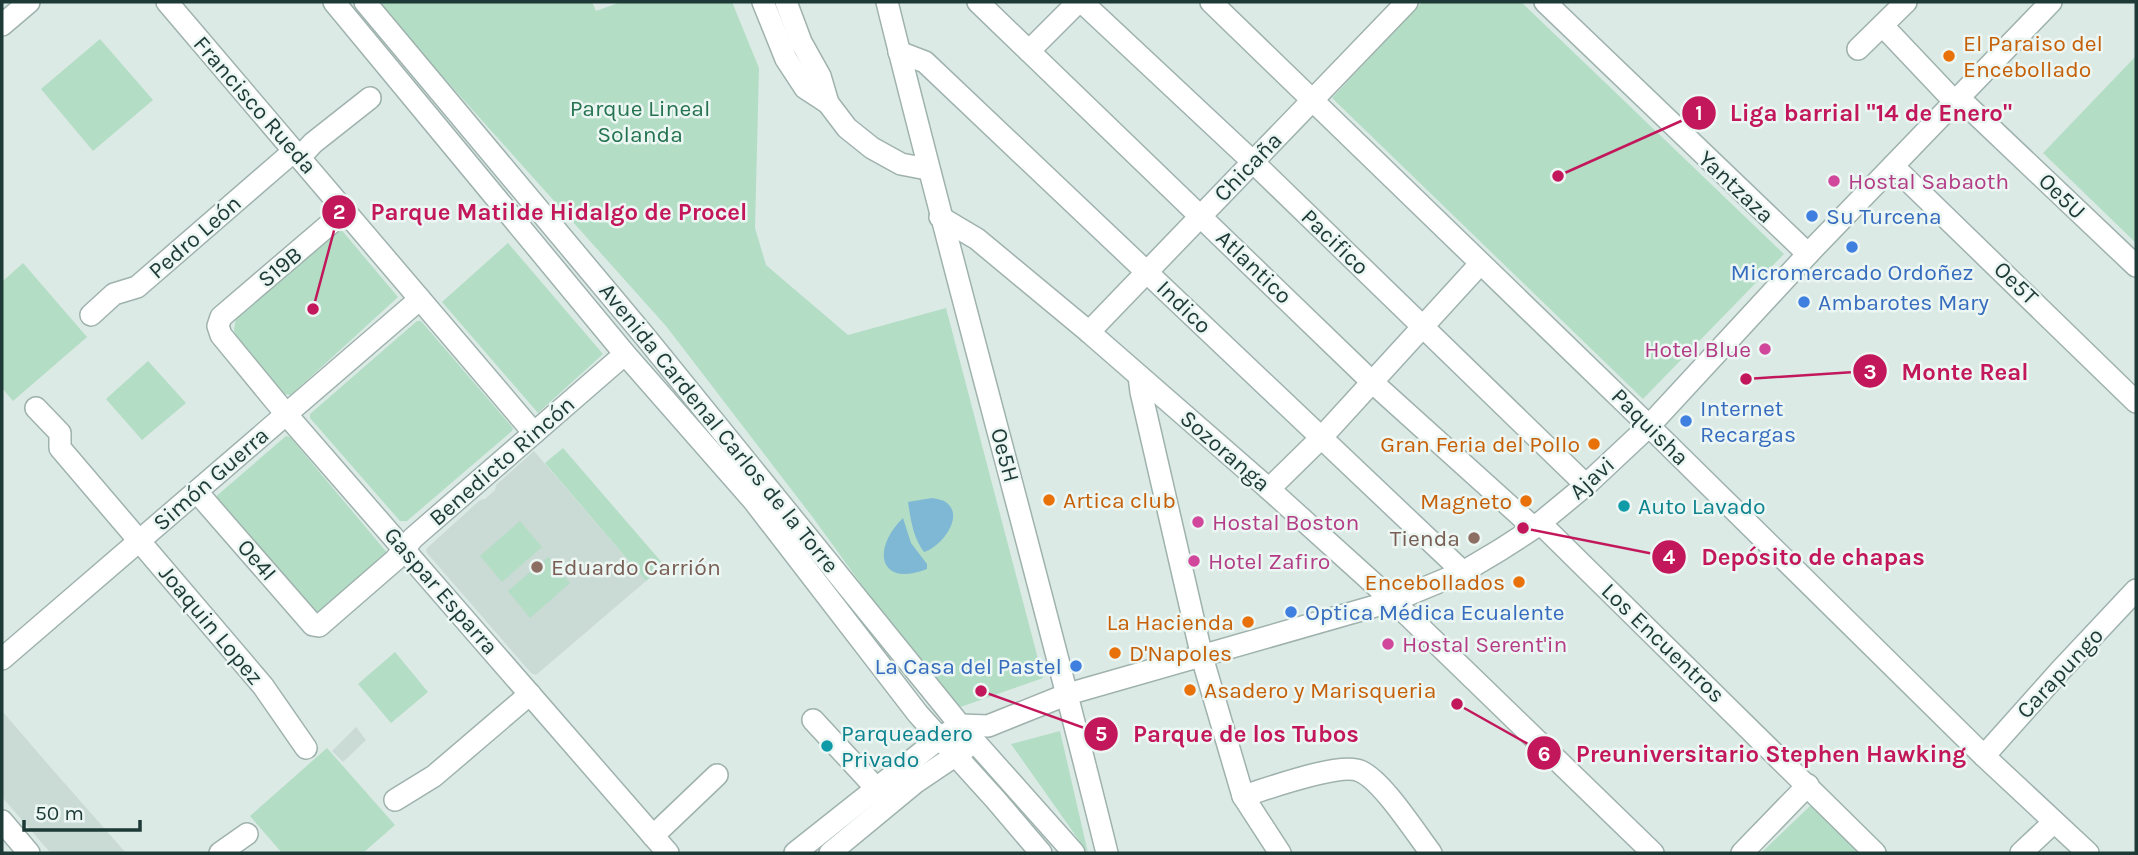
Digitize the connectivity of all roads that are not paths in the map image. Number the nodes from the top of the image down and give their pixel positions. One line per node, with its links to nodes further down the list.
1 (29, 2): 15 (street)
2 (167, 2): 24 (street, Francisco Rueda)
3 (334, 2): 40 (street, Avenida Cardenal Carlos de la Torre)
4 (365, 2): 64 (street, Avenida Cardenal Carlos de la Torre)
5 (763, 2): 23 (street)
6 (786, 2): 23 (street)
7 (887, 2): 19 (street)
8 (978, 2): 18 (street, Atlantico)
9 (1080, 2): 18 (street); 25 (street, Pacifico)
10 (1211, 2): 21 (street, Paquisha)
11 (1407, 2): 21 (street, Chicaña)
12 (1545, 2): 31 (street, Yantzaza)
13 (1906, 2): 16 (street)
14 (2051, 2): 22 (street, Ajavi)
15 (2, 25)
16 (1883, 26): 17 (street); 22 (street, Oe5U)
17 (1858, 49)
18 (1028, 51): 29 (street, Atlantico)
19 (899, 52): 27 (street); 34 (street, Indico)
20 (370, 98): 24 (street, Pedro León)
21 (1314, 99): 25 (street, Chicaña); 32 (street, Paquisha)
22 (1956, 99): 26 (street, Ajavi); 33 (street, Oe5U)
23 (828, 103): 27 (street)
24 (297, 154): 28 (street, Francisco Rueda); 36 (street, Pedro León)
25 (1253, 162): 29 (street, Chicaña); 38 (street, Pacifico)
26 (1893, 166): 31 (street, Ajavi); 43 (street, Oe5T)
27 (927, 169): 30 (street)
28 (345, 211): 35 (street, Francisco Rueda); 37 (street, S19B)
29 (1201, 216): 34 (street, Chicaña); 42 (street, Atlantico)
30 (940, 217): 39 (street, Sozoranga); 62 (street, Oe5H)
31 (1808, 254): 46 (street, Ajavi)
32 (1480, 264): 38 (street); 46 (street, Paquisha)
33 (2136, 267)
34 (1147, 272): 39 (street, Chicaña); 48 (street, Indico)
35 (420, 299): 45 (street, Simón Guerra); 47 (street, Francisco Rueda)
36 (91, 315)
37 (218, 326): 45 (street, Gaspar Esparra)
38 (1422, 326): 42 (street); 49 (street, Pacifico)
39 (1089, 331): 41 (street, Sozoranga)
40 (625, 354): 47 (street, Benedicto Rincón); 66 (street, Avenida Cardenal Carlos de la Torre)
41 (1139, 376): 50 (street, Sozoranga); 59 (street)
42 (1371, 381): 48 (street); 52 (street, Atlantico)
43 (2136, 402)
44 (36, 408): 53 (street, Joaquin Lopez)
45 (286, 414): 51 (street, Simón Guerra); 54 (street, Gaspar Esparra)
46 (1649, 426): 49 (street, Ajavi); 70 (street, Paquisha)
47 (534, 433): 54 (street, Benedicto Rincón)
48 (1321, 438): 50 (street); 55 (street, Indico)
49 (1586, 485): 52 (street, Ajavi)
50 (1269, 489): 57 (street, Sozoranga)
51 (197, 492): 53 (street, Simón Guerra); 58 (street, Oe4I)
52 (1537, 525): 55 (street, Ajavi); 72 (street, Los Encuentros)
53 (139, 540): 60 (street, Simón Guerra); 68 (street, Joaquin Lopez)
54 (404, 549): 58 (street, Benedicto Rincón); 61 (street, Gaspar Esparra)
55 (1463, 572): 57 (street, Ajavi)
56 (2136, 590): 70 (street, Carapungo)
57 (1393, 601): 59 (street, Ajavi); 90 (street, Sozoranga)
58 (319, 626)
59 (1202, 657): 62 (street, Ajavi); 74 (street)
60 (2, 659)
61 (530, 694): 75 (street); 79 (street, Gaspar Esparra)
62 (1068, 694): 65 (street, Ajavi); 87 (street, Oe5H)
63 (813, 720): 73 (street)
64 (960, 725): 65 (street, Ajavi); 66 (street); 67 (street, Avenida Cardenal Carlos de la Torre)
65 (988, 726): 67 (street)
66 (940, 738): 69 (street, Avenida Cardenal Carlos de la Torre); 73 (street)
67 (975, 743): 69 (street); 86 (street, Avenida Cardenal Carlos de la Torre)
68 (306, 748)
69 (954, 756): 84 (street); 85 (street, Avenida Cardenal Carlos de la Torre)
70 (1984, 756): 77 (street, Paquisha)
71 (717, 775): 79 (street)
72 (1808, 785): 91 (street); 92 (street, Los Encuentros)
73 (877, 789): 83 (street)
74 (1243, 796): 88 (street); 89 (street)
75 (395, 800)
76 (2, 821): 80 (street)
77 (2054, 822): 93 (street); 94 (street, Paquisha)
78 (247, 834): 81 (street)
79 (653, 836): 82 (street, Gaspar Esparra)
80 (29, 853)
81 (220, 853)
82 (668, 853)
83 (795, 853)
84 (830, 853)
85 (1041, 853)
86 (1074, 853)
87 (1107, 853)
88 (1280, 853)
89 (1431, 853)
90 (1653, 853)
91 (1742, 853)
92 (1875, 853)
93 (2021, 853)
94 (2088, 853)

